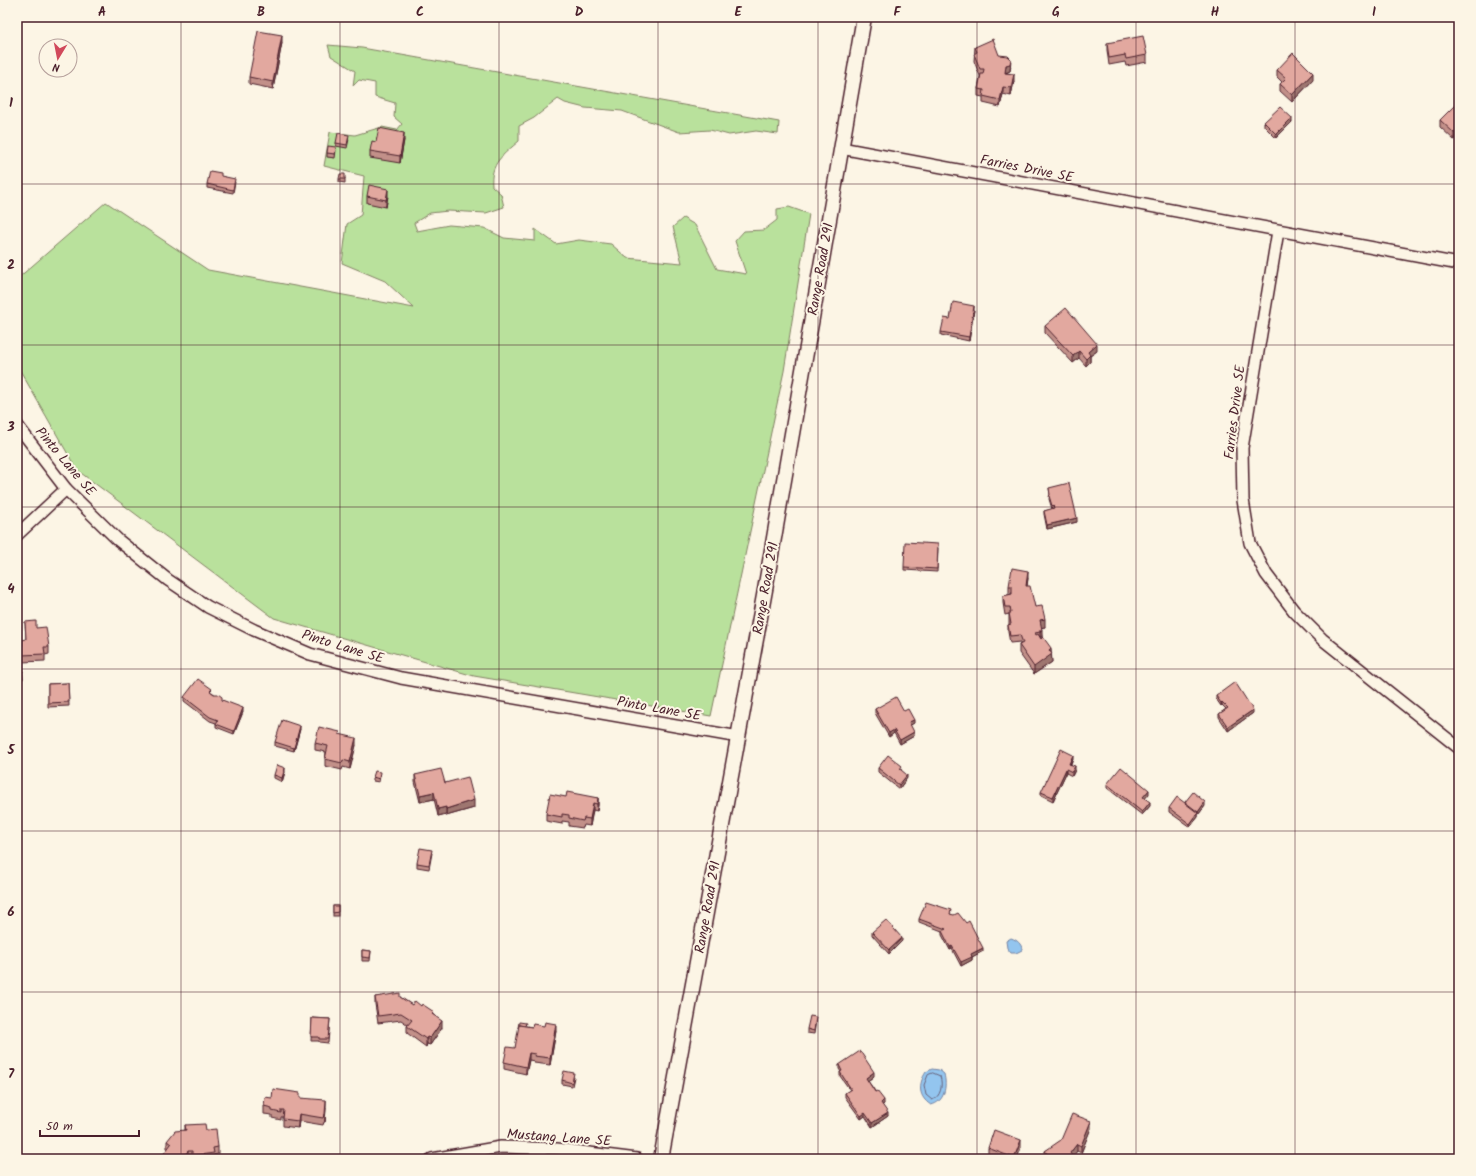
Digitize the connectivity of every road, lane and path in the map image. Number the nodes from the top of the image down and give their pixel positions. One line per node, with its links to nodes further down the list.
1 (864, 17): 2 (street, Range Road 291)
2 (841, 148): 3 (street, Farries Drive SE); 8 (street, Range Road 291)
3 (1278, 231): 4 (street, Farries Drive SE); 9 (street, Farries Drive SE)
4 (1459, 264)
5 (17, 425): 6 (street, Pinto Lane SE)
6 (66, 489): 7 (street); 8 (street, Pinto Lane SE)
7 (17, 535)
8 (738, 737): 12 (street, Range Road 291)
9 (1459, 748)
10 (432, 1159): 11 (street, Mustang Lane SE)
11 (637, 1159)
12 (661, 1159)

